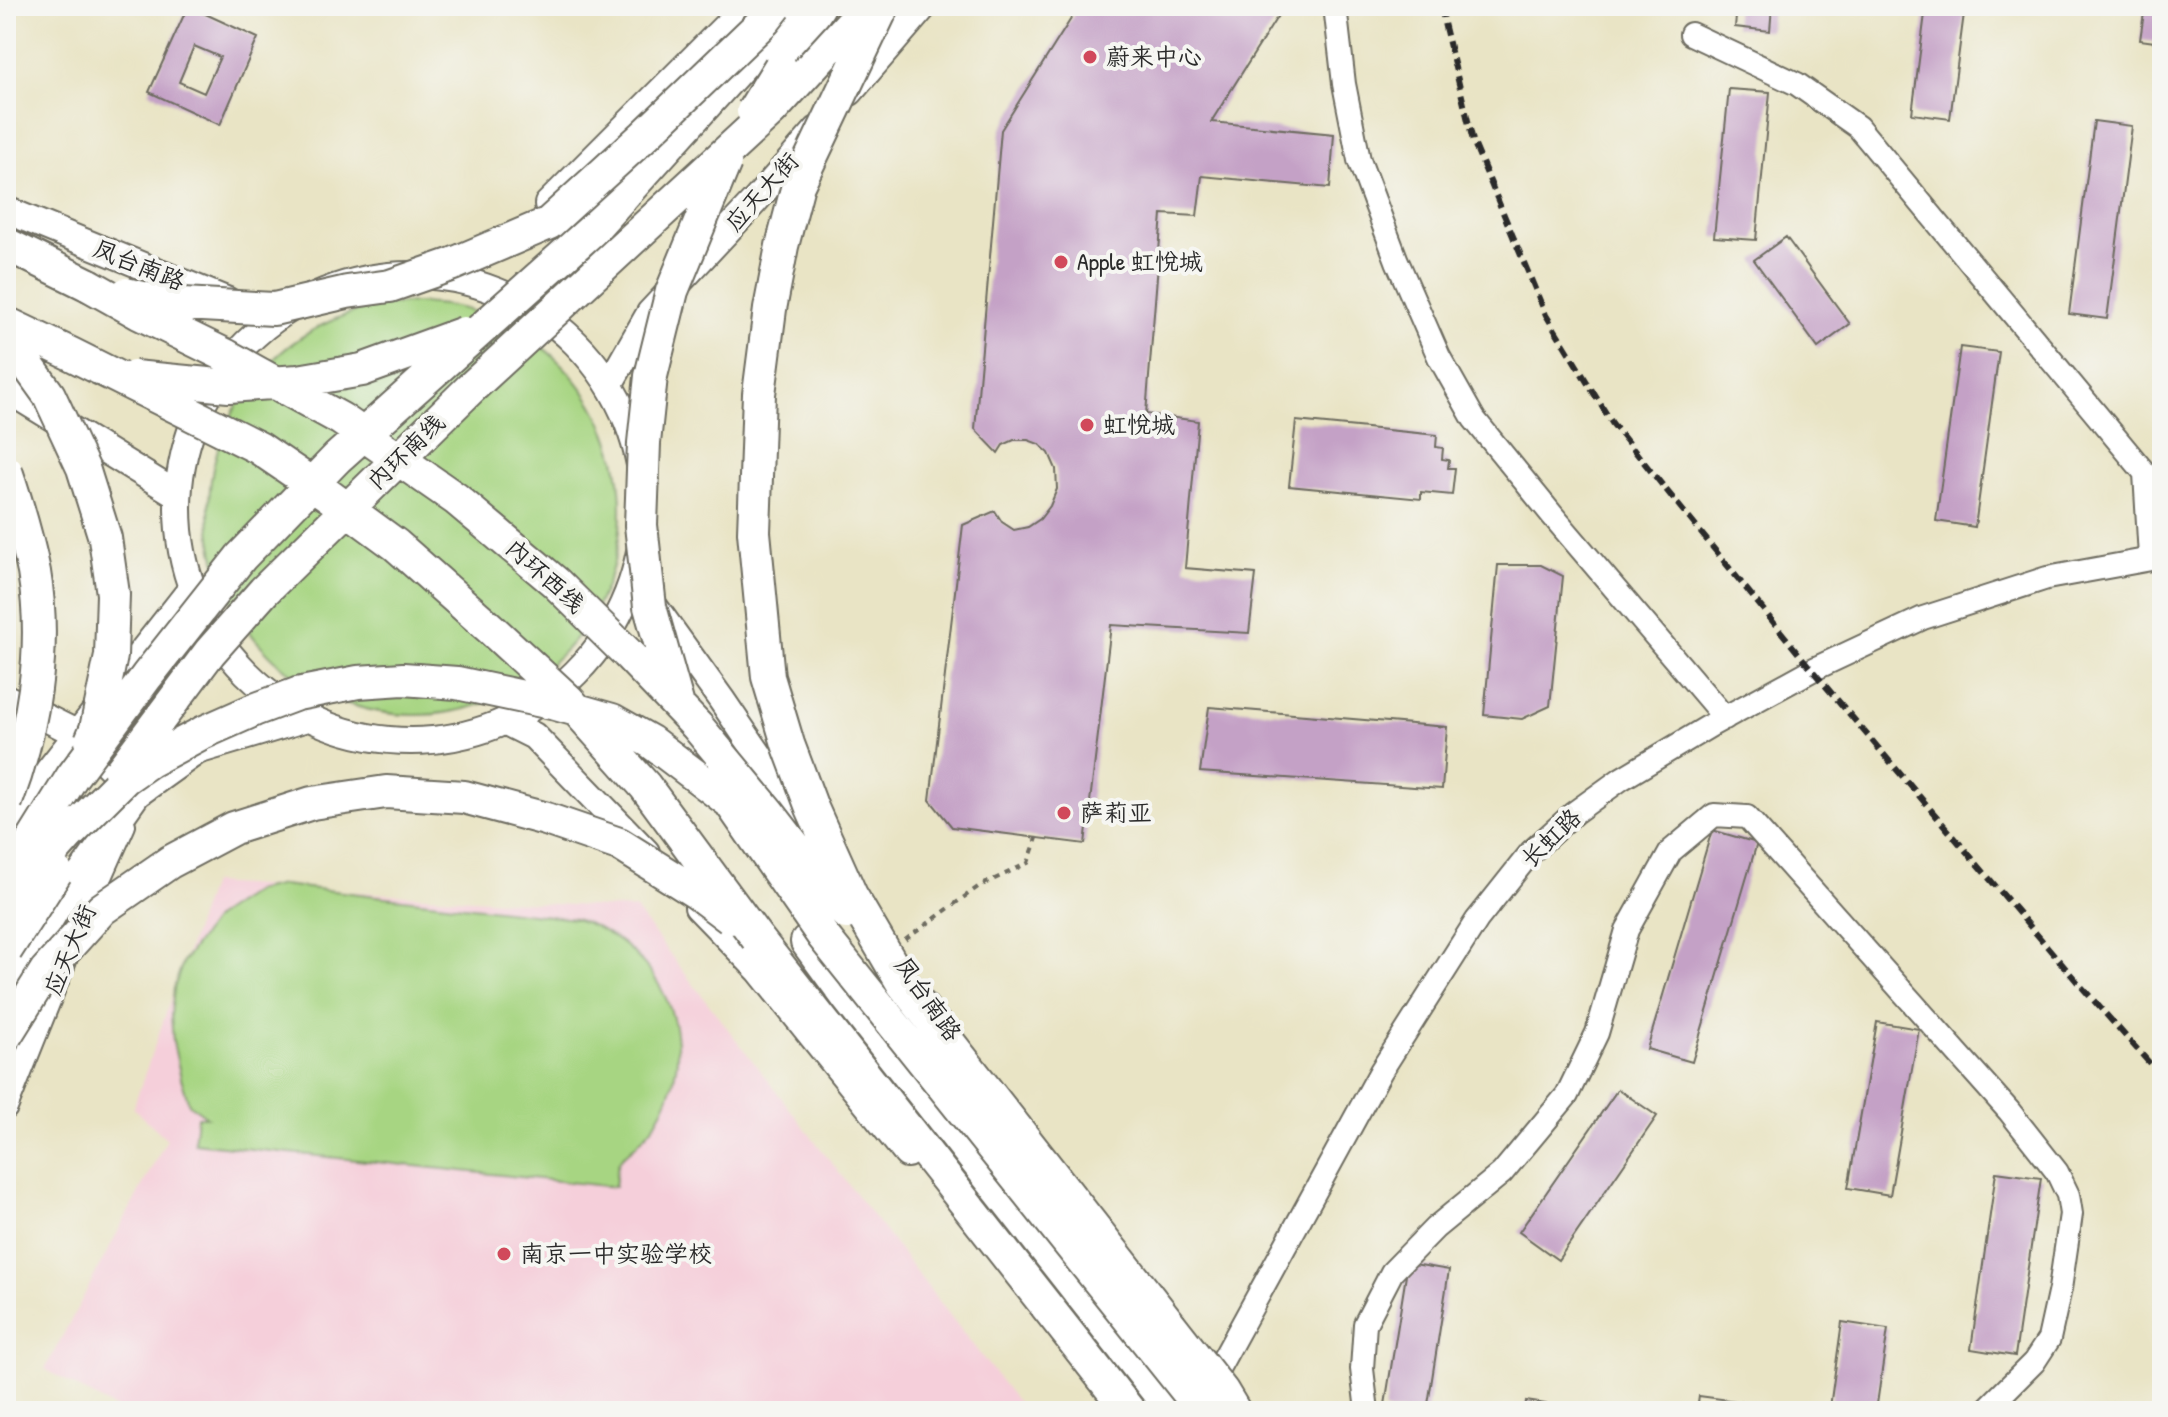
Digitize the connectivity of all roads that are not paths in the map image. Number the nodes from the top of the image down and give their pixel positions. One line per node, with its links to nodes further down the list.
1 (746, 6): 13 (main road)
2 (776, 6): 14 (highway, bridge)
3 (794, 6): 35 (highway, 内环南线, bridge)
4 (819, 6): 47 (highway, bridge)
5 (867, 6): 12 (highway, 内环南线, bridge)
6 (883, 6): 40 (highway, bridge)
7 (924, 6): 19 (main road, 应天大街)
8 (1335, 6): 29 (street)
9 (1691, 34): 22 (street)
10 (6, 210): 15 (main road, 凤台南路)
11 (6, 244): 14 (highway)
12 (624, 247): 18 (highway, bridge); 39 (highway, 内环南线, bridge)
13 (471, 280): 15 (main road); 19 (main road)
14 (89, 285): 40 (highway, 内环西线, bridge)
15 (272, 319): 23 (main road)
16 (6, 323): 38 (highway, bridge)
17 (6, 335): 37 (highway, bridge)
18 (6, 346)
19 (610, 383): 25 (main road)
20 (6, 389): 23 (main road)
21 (6, 471): 33 (highway, bridge)
22 (2153, 473): 24 (street)
23 (178, 495): 26 (main road)
24 (2156, 557): 29 (street, 长虹路)
25 (634, 579): 30 (main road); 44 (main road, 凤台南路)
26 (192, 588): 28 (main road); 31 (main road)
27 (6, 698): 31 (main road)
28 (307, 718): 30 (main road); 32 (main road, 应天大街)
29 (1725, 718): 44 (street, 长虹路)
30 (506, 722): 45 (main road)
31 (76, 733): 32 (main road); 34 (main road)
32 (137, 794): 41 (main road, 应天大街); 43 (street, 应天大街)
33 (6, 802)
34 (6, 825)
35 (6, 883)
36 (6, 905): 44 (highway, bridge)
37 (6, 917)
38 (757, 938): 42 (highway, bridge); 46 (highway)
39 (6, 950)
40 (903, 984): 49 (highway, bridge)
41 (6, 992)
42 (6, 1035)
43 (6, 1108)
44 (1206, 1398): 48 (street, 长虹路); 49 (main road, 凤台南路)
45 (1109, 1411)
46 (1129, 1411)
47 (1173, 1411)
48 (1188, 1411)
49 (1233, 1411)
50 (1367, 1411): 51 (street)
51 (1985, 1411)

